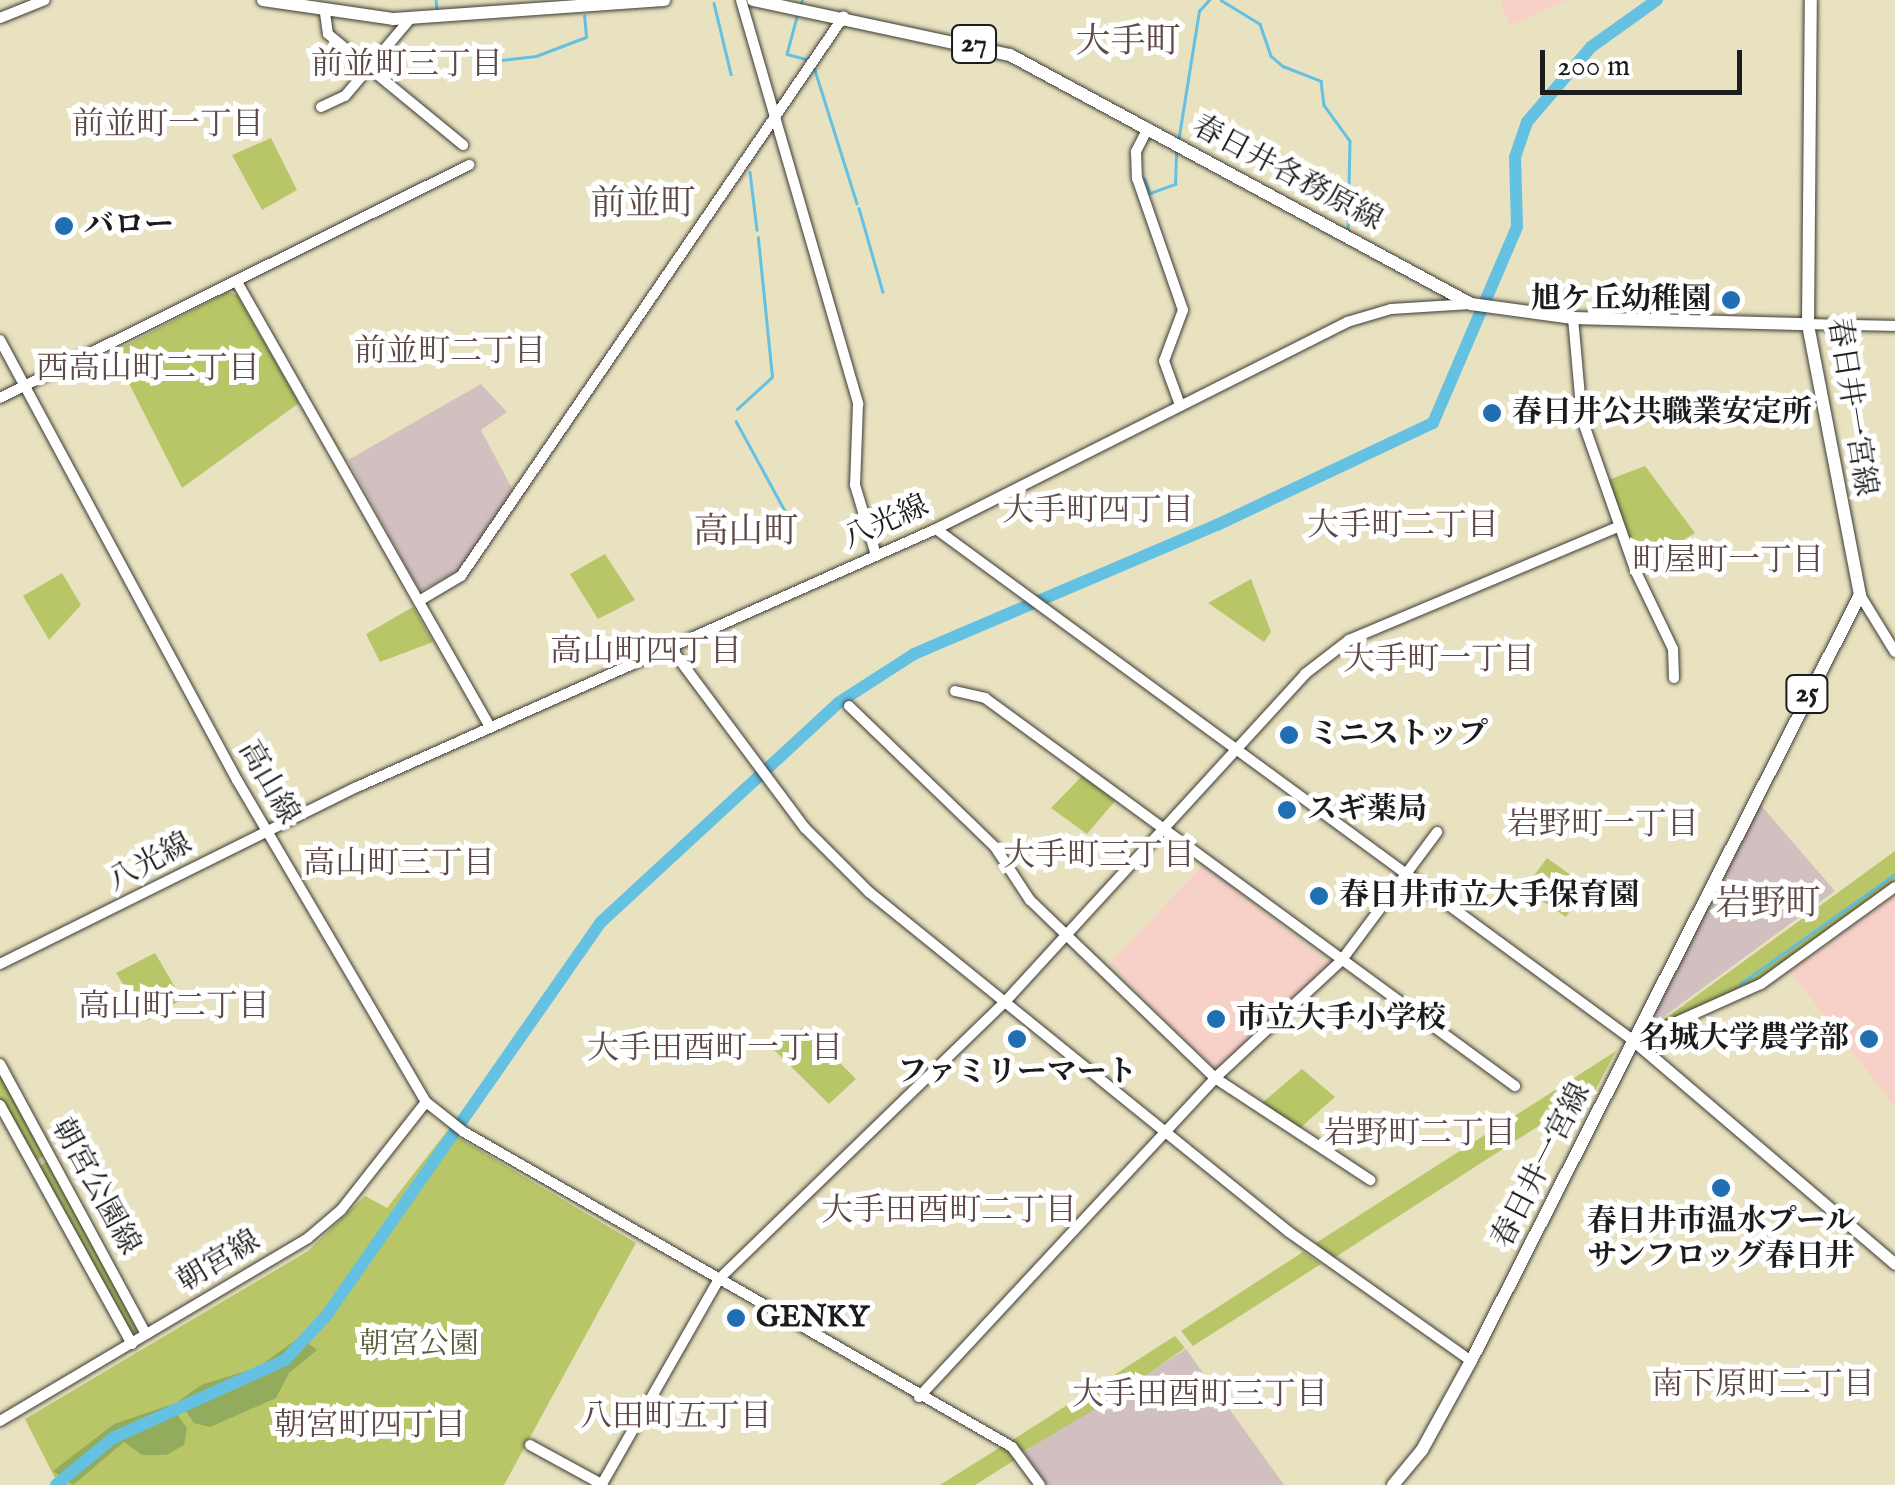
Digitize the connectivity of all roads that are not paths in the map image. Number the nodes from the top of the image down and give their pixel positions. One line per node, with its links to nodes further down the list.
1 (45, 0): 9 (street)
2 (263, 0): 7 (main road)
3 (664, 0): 10 (main road)
4 (741, 0): 13 (street)
5 (753, 0): 8 (main road, 春日井各務原線 / 27)
6 (1811, 0): 20 (main road, 春日井一宮線)
7 (325, 14): 10 (main road); 11 (street)
8 (844, 16): 13 (street); 14 (main road, 春日井各務原線 / 27)
9 (0, 18)
10 (410, 19): 11 (street)
11 (369, 66): 12 (street); 15 (street)
12 (321, 107)
13 (774, 117): 28 (street); 30 (street)
14 (1148, 128): 18 (main road, 春日井各務原線 / 27); 25 (street)
15 (463, 146)
16 (469, 165): 17 (street)
17 (237, 282): 23 (street); 30 (street)
18 (1471, 304): 19 (main road, 春日井各務原線 / 27); 25 (street, 八光線)
19 (1573, 318): 20 (main road, 春日井各務原線 / 27); 26 (street)
20 (1808, 324): 21 (street); 29 (main road, 春日井一宮線)
21 (1895, 326)
22 (0, 340): 23 (street, 高山線)
23 (25, 386): 24 (street); 39 (street, 高山線)
24 (0, 398)
25 (1180, 405): 27 (street, 八光線)
26 (1618, 526): 33 (street); 37 (street)
27 (936, 529): 28 (street, 八光線); 37 (street)
28 (876, 555): 31 (street, 八光線)
29 (1860, 595): 32 (street); 47 (main road, 春日井一宮線 / 25)
30 (418, 600): 36 (street)
31 (670, 647): 36 (street, 八光線); 46 (street)
32 (1895, 652)
33 (1674, 678)
34 (955, 691): 38 (street)
35 (849, 706): 43 (street)
36 (490, 727): 39 (street, 八光線)
37 (1235, 750): 38 (street); 41 (street)
38 (1162, 830): 43 (street); 44 (street)
39 (266, 831): 45 (street, 八光線); 51 (street, 高山線)
40 (1438, 832): 41 (street)
41 (1405, 874): 44 (street); 47 (street)
42 (1895, 887): 47 (street)
43 (1070, 932): 46 (street); 49 (street)
44 (1340, 962): 49 (street); 50 (street)
45 (0, 964)
46 (1004, 1003): 53 (street); 56 (street)
47 (1634, 1042): 55 (main road); 59 (main road, 春日井一宮線 / 25)
48 (0, 1064): 57 (street, 朝宮公園線)
49 (1215, 1078): 53 (street); 54 (street)
50 (1515, 1086)
51 (426, 1102): 56 (street, 高山線); 57 (street, 朝宮線)
52 (0, 1105): 58 (street, 朝宮公園線)
53 (1167, 1134): 59 (street); 60 (street)
54 (1370, 1180)
55 (1895, 1264)
56 (719, 1279): 60 (street, 高山線); 63 (street)
57 (146, 1334): 58 (street, 朝宮線)
58 (132, 1344): 61 (street, 朝宮線)
59 (1471, 1361): 65 (main road, 春日井一宮線 / 25)
60 (918, 1397): 64 (street, 高山線)
61 (0, 1421)
62 (530, 1445): 63 (street)
63 (603, 1484)
64 (1040, 1485)
65 (1392, 1485)

